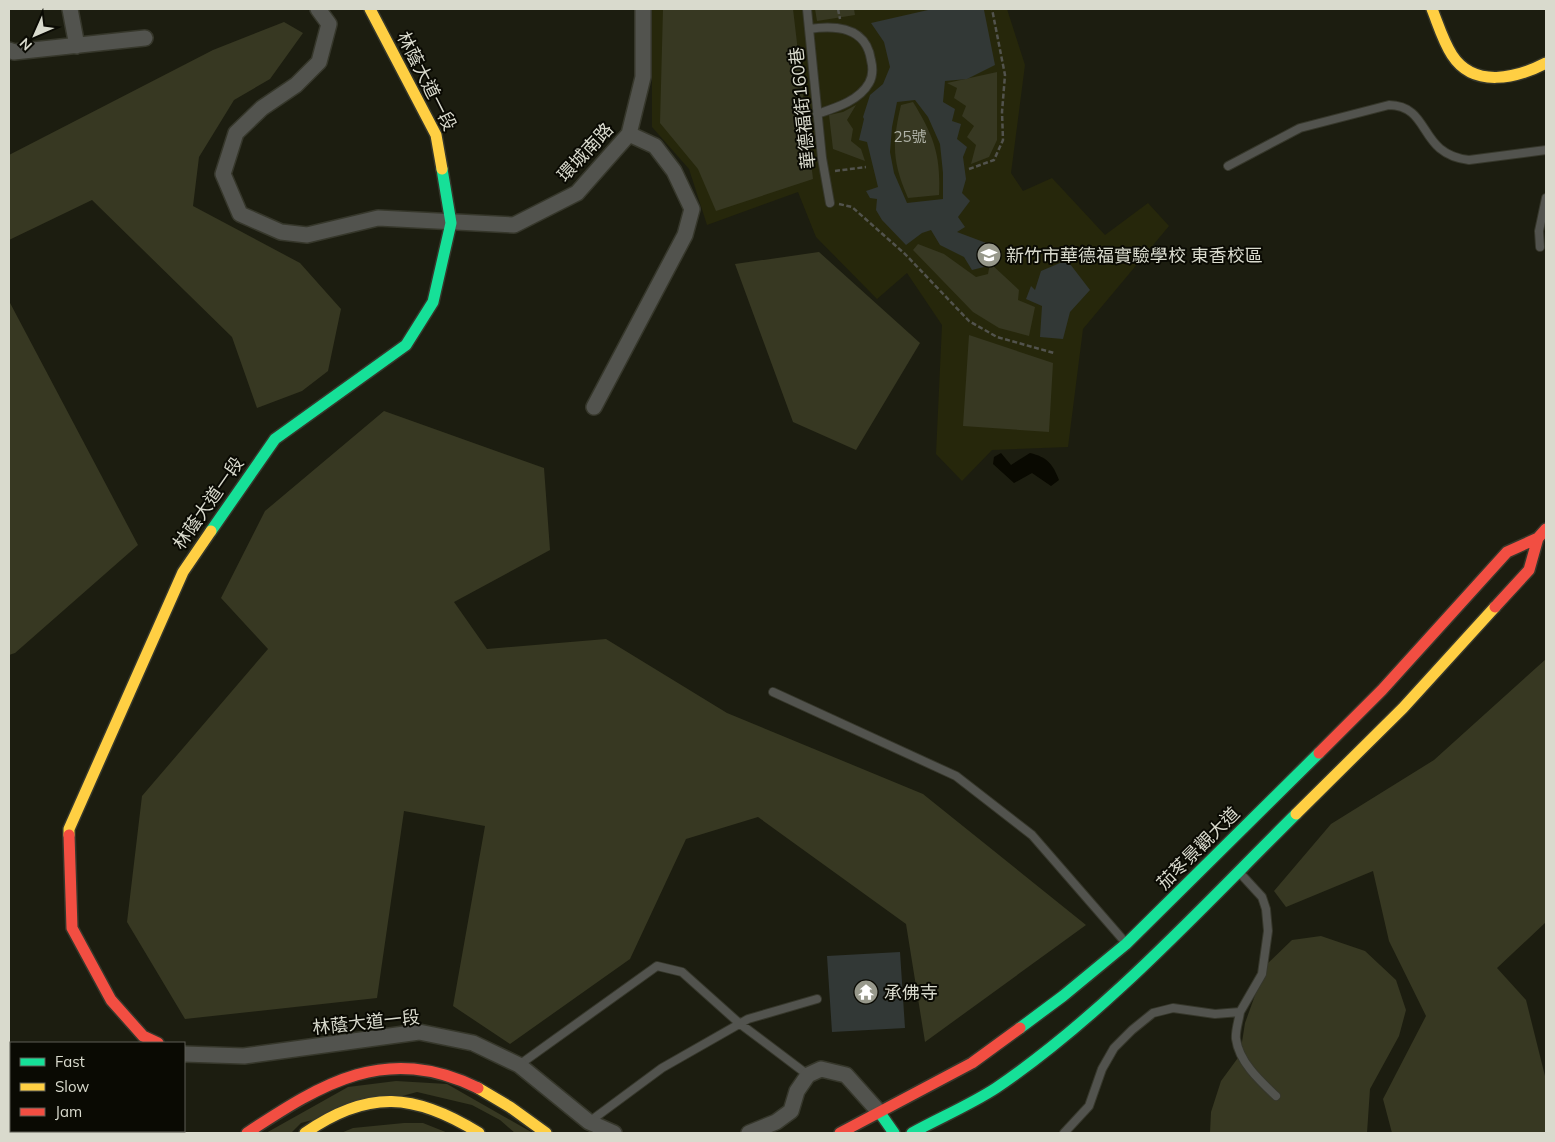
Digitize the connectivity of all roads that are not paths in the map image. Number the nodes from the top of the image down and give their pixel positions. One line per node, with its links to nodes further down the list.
1 (70, 9): 9 (street)
2 (318, 9): 18 (street, 環城南路)
3 (370, 9): 18 (main road, 林蔭大道一段)
4 (643, 9): 13 (street, 環城南路)
5 (806, 9): 7 (lane, 華德福街160巷)
6 (1432, 9): 11 (main road)
7 (809, 30): 12 (lane, 華德福街160巷); 12 (lane)
8 (145, 38): 9 (street)
9 (77, 46): 10 (street)
10 (9, 50)
11 (1546, 63)
12 (817, 114): 17 (lane, 華德福街160巷)
13 (629, 134): 18 (street, 環城南路); 20 (street)
14 (1546, 150): 15 (lane)
15 (1228, 166)
16 (1546, 198): 19 (lane)
17 (830, 203)
18 (451, 223): 28 (main road, 林蔭大道一段)
19 (1540, 247)
20 (594, 407)
21 (1544, 535): 23 (main road, 茄苳景觀大道); 24 (main road, 茄苳景觀大道)
22 (773, 692): 24 (lane)
23 (1239, 872): 26 (lane); 45 (main road, 茄苳景觀大道)
24 (1126, 944): 34 (main road, 茄苳景觀大道)
25 (817, 999): 27 (lane)
26 (1240, 1012): 32 (lane); 46 (lane)
27 (739, 1023): 30 (lane); 31 (lane); 35 (lane)
28 (156, 1042)
29 (185, 1054): 30 (street, 林蔭大道一段)
30 (519, 1065): 35 (street, 林蔭大道一段)
31 (808, 1075): 34 (street); 42 (street)
32 (1276, 1096)
33 (406, 1102): 36 (main road); 38 (main road); 39 (main road)
34 (880, 1113): 43 (main road, 茄苳景觀大道); 44 (main road)
35 (589, 1122): 41 (street, 林蔭大道一段)
36 (490, 1127)
37 (247, 1133): 40 (main road)
38 (304, 1133)
39 (479, 1133)
40 (546, 1133)
41 (614, 1133)
42 (749, 1133)
43 (840, 1133)
44 (894, 1133)
45 (912, 1133)
46 (1064, 1133)

